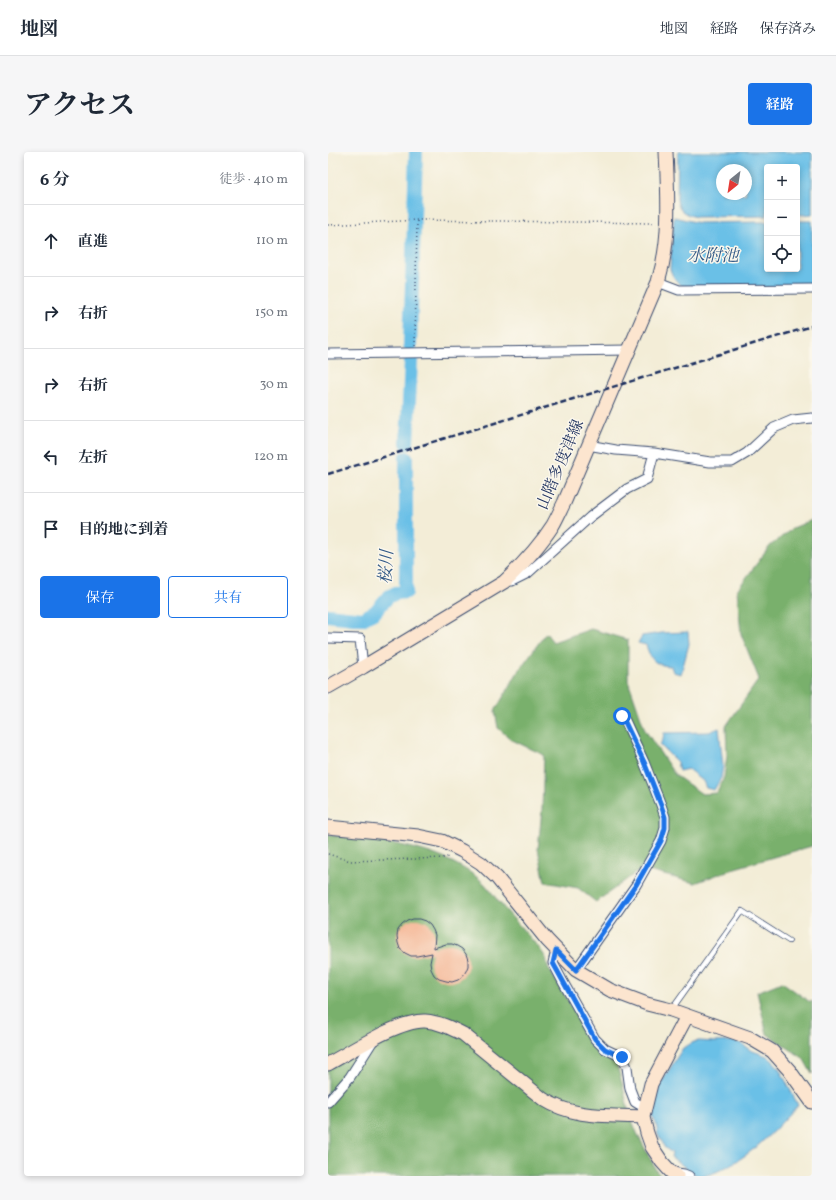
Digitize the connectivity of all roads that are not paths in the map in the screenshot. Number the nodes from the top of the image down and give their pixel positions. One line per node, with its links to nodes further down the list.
1 (666, 152): 2 (street, 山階多度津線)
2 (658, 282): 3 (street); 4 (street, 山階多度津線)
3 (812, 289)
4 (629, 350): 5 (street); 7 (street, 山階多度津線)
5 (328, 354)
6 (812, 418): 8 (street)
7 (588, 445): 8 (street); 9 (street, 山階多度津線)
8 (654, 453): 9 (street)
9 (504, 582): 11 (street, 山階多度津線)
10 (328, 638): 11 (street)
11 (363, 667): 12 (street, 山階多度津線)
12 (328, 687)
13 (622, 716): 17 (street)
14 (328, 827): 16 (street)
15 (789, 941): 18 (lane)
16 (556, 950): 17 (street); 24 (street)
17 (576, 970): 18 (street)
18 (671, 1010): 19 (street)
19 (687, 1016): 23 (street); 24 (street)
20 (374, 1038): 21 (street); 22 (street); 24 (street)
21 (328, 1064)
22 (328, 1102)
23 (812, 1102)
24 (644, 1112): 25 (street)
25 (674, 1174): 26 (street)
26 (689, 1176)

